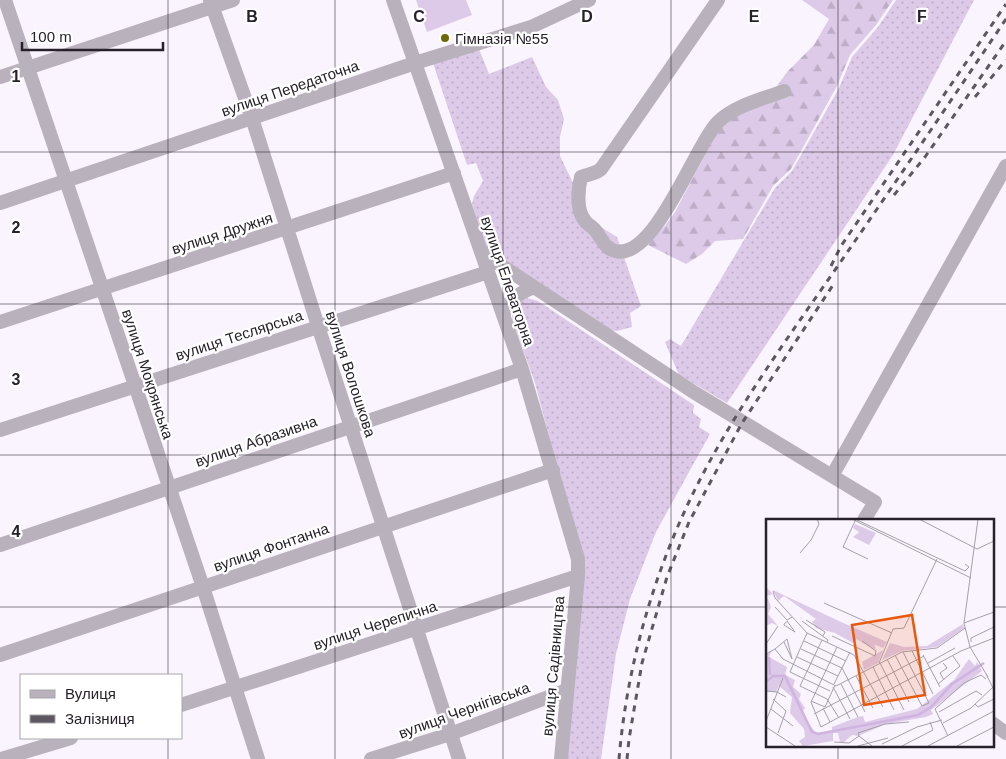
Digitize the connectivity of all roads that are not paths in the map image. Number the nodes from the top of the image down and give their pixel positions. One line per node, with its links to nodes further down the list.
1 (5, 0): 8 (street, вулиця Мокрянська)
2 (233, 0): 6 (street)
3 (393, 0): 7 (street, вулиця Елеваторна)
4 (589, 0): 7 (street, вулиця Передаточна)
5 (718, 0): 10 (street)
6 (212, 3): 8 (street); 11 (street, вулиця Волошкова)
7 (415, 63): 11 (street, вулиця Передаточна); 13 (street, вулиця Елеваторна)
8 (26, 67): 9 (street); 14 (street, вулиця Мокрянська)
9 (0, 77)
10 (784, 91)
11 (252, 118): 14 (street, вулиця Передаточна); 16 (street, вулиця Волошкова)
12 (1006, 166): 29 (street)
13 (454, 173): 16 (street, вулиця Дружня); 17 (street, вулиця Елеваторна)
14 (65, 182): 15 (street, вулиця Передаточна); 20 (street, вулиця Мокрянська)
15 (0, 203)
16 (286, 228): 20 (street, вулиця Дружня); 23 (street, вулиця Волошкова)
17 (481, 252): 18 (street, вулиця Елеваторна); 19 (street)
18 (488, 272): 21 (street, вулиця Елеваторна); 23 (street, вулиця Теслярська)
19 (534, 287): 21 (street); 29 (street)
20 (103, 289): 22 (street, вулиця Дружня); 25 (street, вулиця Мокрянська)
21 (503, 315): 24 (street, вулиця Елеваторна)
22 (0, 322)
23 (318, 326): 25 (street, вулиця Теслярська); 26 (street, вулиця Волошкова)
24 (522, 369): 26 (street, вулиця Абразивна); 28 (street, вулиця Елеваторна)
25 (134, 388): 27 (street, вулиця Теслярська); 30 (street, вулиця Мокрянська)
26 (350, 426): 30 (street, вулиця Абразивна); 32 (street, вулиця Волошкова)
27 (0, 430)
28 (553, 470): 32 (street, вулиця Фонтанна); 34 (street, вулиця Елеваторна)
29 (832, 476): 31 (street)
30 (169, 487): 33 (street, вулиця Абразивна); 35 (street, вулиця Мокрянська)
31 (865, 519)
32 (384, 526): 35 (street, вулиця Фонтанна); 36 (street, вулиця Волошкова)
33 (0, 545)
34 (578, 576): 36 (street, вулиця Черепична); 39 (street, вулиця Садівництва)
35 (203, 587): 37 (street, вулиця Фонтанна); 38 (street, вулиця Мокрянська)
36 (417, 628): 38 (street, вулиця Черепична); 43 (street, вулиця Волошкова)
37 (0, 655)
38 (236, 688): 40 (street, вулиця Черепична); 46 (street, вулиця Мокрянська)
39 (567, 690): 43 (street, вулиця Чернігівська); 49 (street, вулиця Садівництва)
40 (182, 705)
41 (994, 724): 42 (street)
42 (1006, 732)
43 (450, 734): 47 (street, вулиця Чернігівська); 48 (street, вулиця Волошкова)
44 (68, 739): 45 (street)
45 (1, 759)
46 (258, 759)
47 (371, 759)
48 (459, 759)
49 (561, 759)

